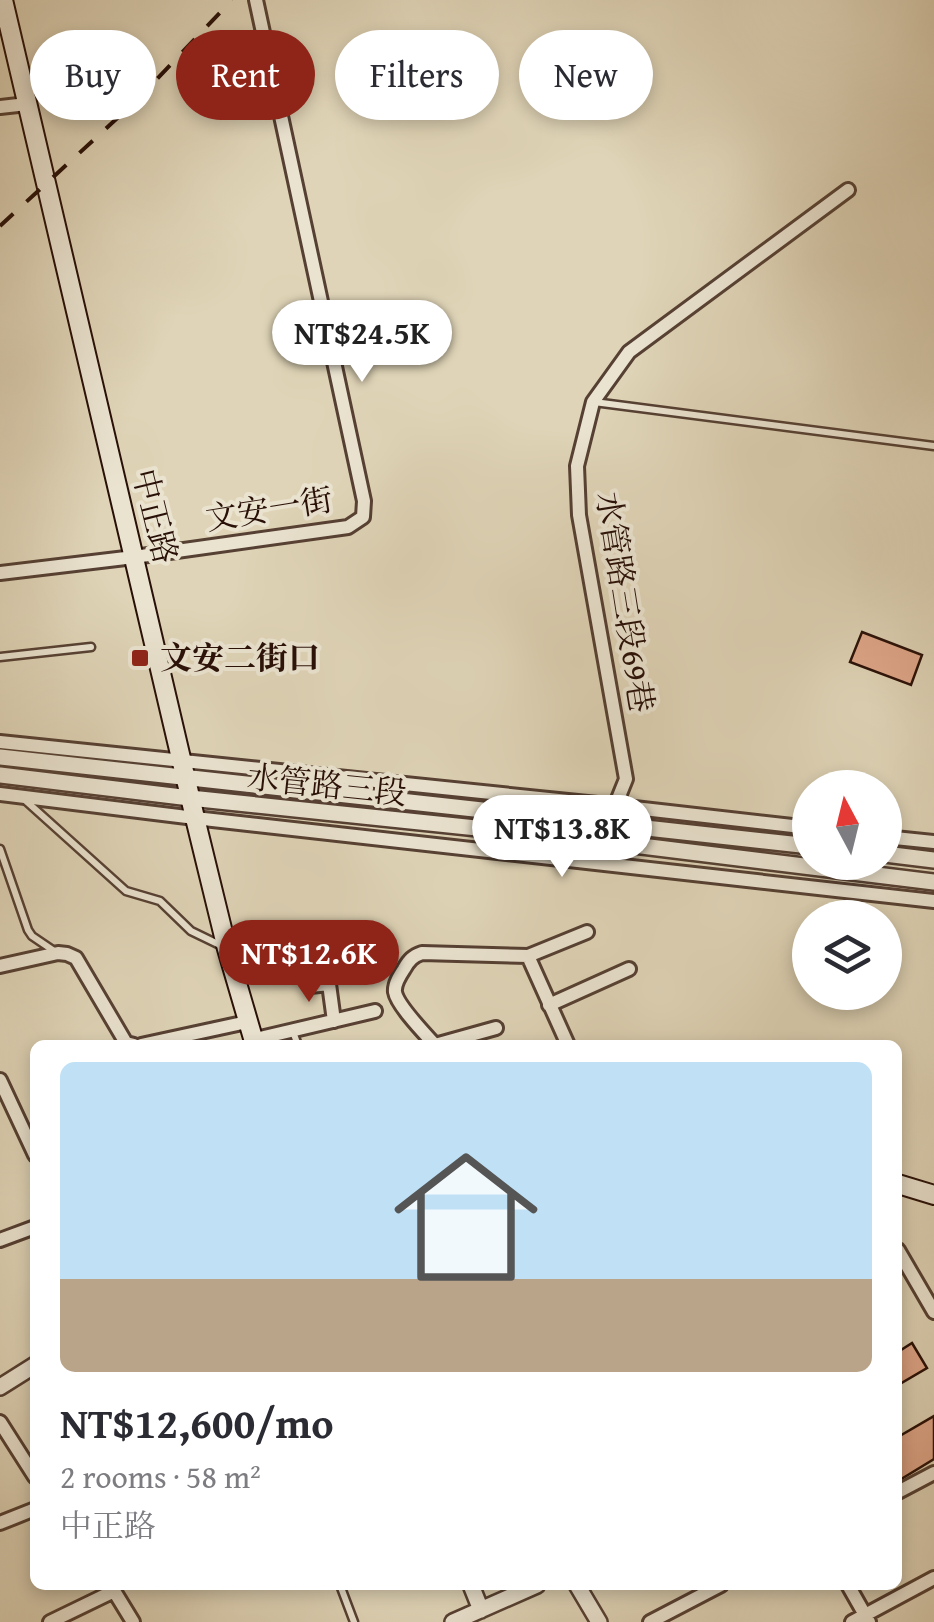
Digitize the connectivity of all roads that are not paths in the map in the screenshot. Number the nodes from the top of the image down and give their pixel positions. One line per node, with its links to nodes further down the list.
1 (2, 0): 3 (main road, 中正路)
2 (256, 0): 8 (street, 文安一街)
3 (27, 104): 4 (street); 8 (main road, 中正路)
4 (0, 107)
5 (848, 190): 6 (street, 水管路三段69巷)
6 (593, 402): 7 (lane); 19 (street, 水管路三段69巷)
7 (934, 446)
8 (134, 557): 9 (street); 14 (main road, 中正路)
9 (0, 573)
10 (91, 647): 11 (lane)
11 (0, 657)
12 (0, 742): 14 (street)
13 (0, 757): 14 (street)
14 (185, 770): 18 (main road, 中正路); 19 (street, 水管路三段); 21 (street, 水管路三段)
15 (0, 778): 17 (lane); 18 (street, 水管路三段)
16 (0, 794): 17 (street, 水管路三段)
17 (18, 794): 20 (street, 水管路三段); 33 (lane)
18 (190, 798): 20 (main road, 中正路); 24 (street, 水管路三段)
19 (617, 806): 21 (street, 水管路三段69巷); 22 (street, 水管路三段)
20 (195, 818): 31 (street, 水管路三段); 33 (main road, 中正路)
21 (610, 823): 24 (street, 水管路三段69巷); 26 (street, 水管路三段)
22 (792, 826)
23 (902, 839): 25 (street)
24 (600, 842): 30 (street, 水管路三段)
25 (934, 842)
26 (792, 844)
27 (0, 848): 35 (lane)
28 (902, 856): 29 (street)
29 (934, 860)
30 (934, 882)
31 (934, 900)
32 (587, 932): 36 (street)
33 (227, 949): 44 (main road, 中正路)
34 (297, 951): 41 (street)
35 (58, 953): 37 (street); 45 (street)
36 (528, 956): 39 (street); 48 (street)
37 (0, 966)
38 (629, 969): 39 (street)
39 (549, 1005): 50 (street)
40 (375, 1011): 41 (street)
41 (334, 1021): 43 (street)
42 (496, 1028): 49 (street)
43 (292, 1031): 44 (street); 47 (lane)
44 (251, 1036): 46 (street)
45 (125, 1040)
46 (201, 1040)
47 (296, 1040)
48 (431, 1040)
49 (453, 1040)
50 (566, 1040)
51 (0, 1080): 52 (street)
52 (30, 1143)
53 (902, 1185): 54 (main road)
54 (934, 1195)
55 (30, 1229): 56 (street)
56 (0, 1240)
57 (902, 1257): 58 (street)
58 (934, 1312)
59 (30, 1368): 60 (street)
60 (0, 1387)
61 (0, 1422): 62 (street)
62 (30, 1468)
63 (934, 1473): 64 (street)
64 (902, 1490)
65 (30, 1511): 66 (street)
66 (0, 1523)
67 (934, 1578): 77 (street)
68 (108, 1590): 78 (street)
69 (113, 1590): 79 (street)
70 (342, 1590): 80 (lane)
71 (474, 1590): 76 (street)
72 (525, 1590): 76 (street)
73 (581, 1590): 82 (street)
74 (711, 1590): 83 (street)
75 (850, 1590): 77 (street)
76 (480, 1610): 81 (street)
77 (862, 1620)
78 (50, 1622)
79 (134, 1622)
80 (354, 1622)
81 (453, 1622)
82 (600, 1622)
83 (650, 1622)

